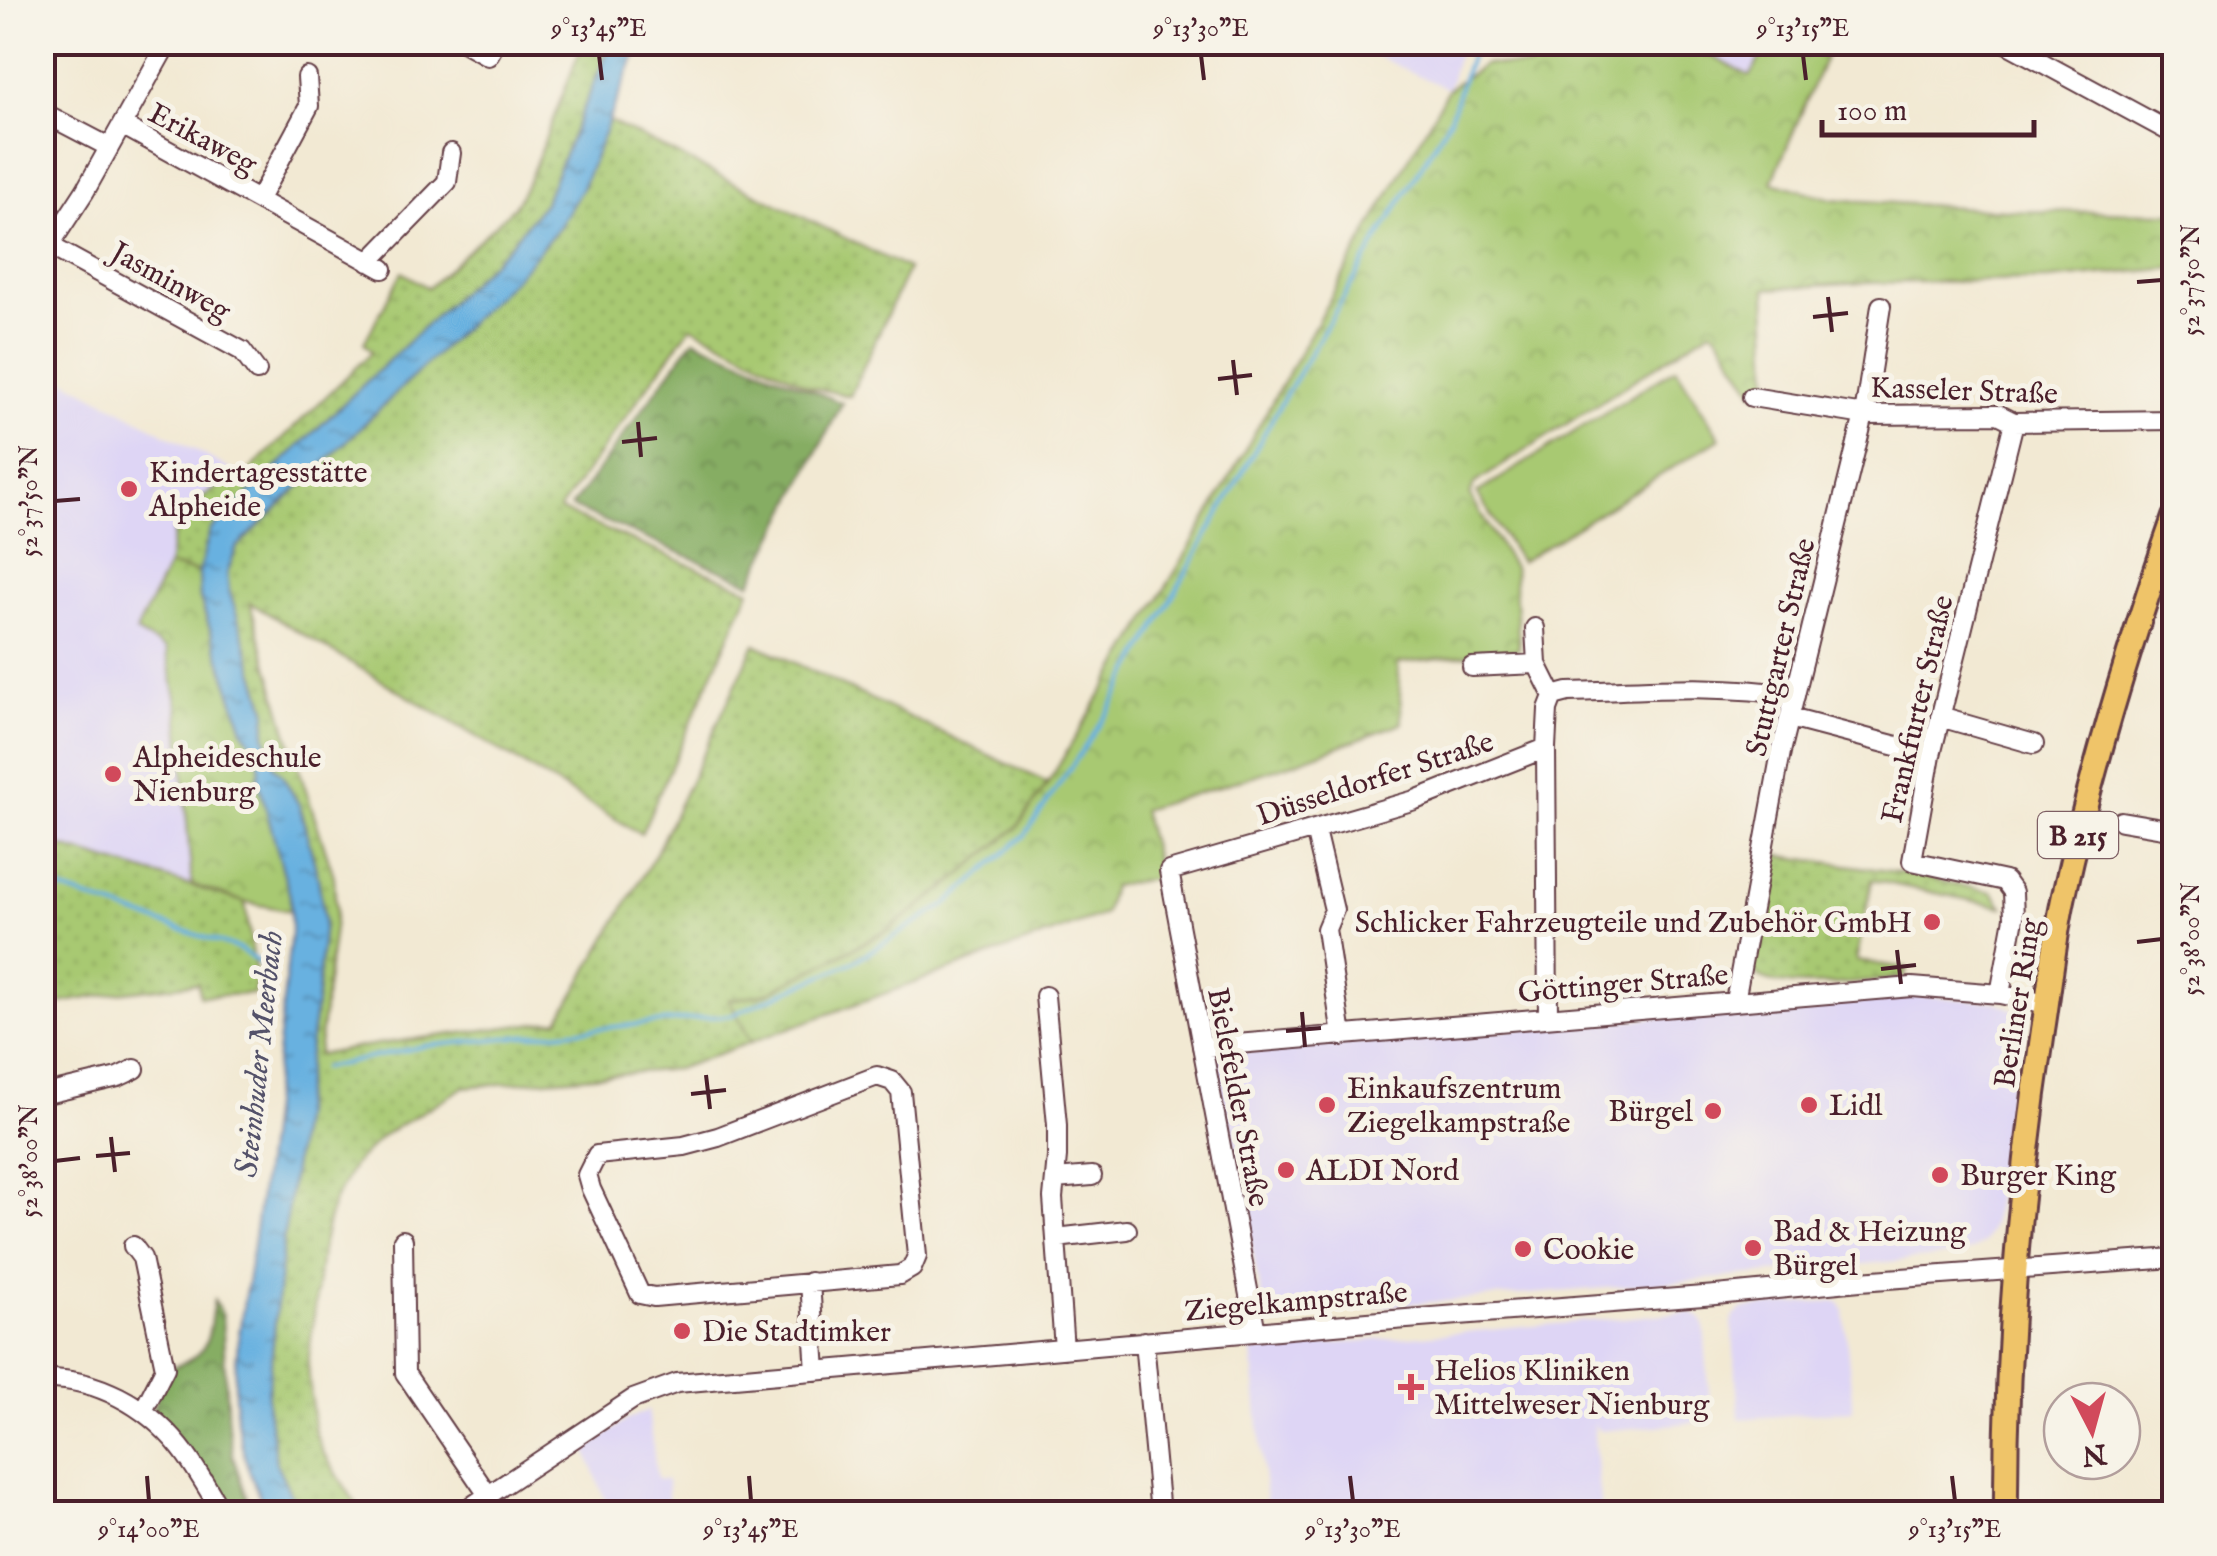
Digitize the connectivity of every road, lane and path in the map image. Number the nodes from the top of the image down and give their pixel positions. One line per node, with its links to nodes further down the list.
1 (168, 42): 7 (street)
2 (462, 42): 3 (street)
3 (496, 42)
4 (2004, 42): 8 (street)
5 (307, 77): 11 (street, Erikaweg)
6 (42, 112): 9 (street)
7 (122, 125): 9 (street); 11 (street, Erikaweg)
8 (2171, 134)
9 (109, 147): 12 (street)
10 (451, 153): 11 (street, Erikaweg)
11 (259, 199)
12 (46, 252): 14 (street, Jasminweg)
13 (1881, 306): 16 (street, Stuttgarter Straße)
14 (258, 371)
15 (1752, 397): 16 (street, Kasseler Straße)
16 (1864, 415): 18 (street, Kasseler Straße); 24 (street, Stuttgarter Straße)
17 (2174, 420): 18 (street, Kasseler Straße)
18 (2014, 422): 25 (street, Frankfurter Straße)
19 (2174, 517): 37 (main road, Berliner Ring / B 215)
20 (1535, 628): 21 (street)
21 (1537, 664): 22 (street); 23 (street)
22 (1472, 668)
23 (1553, 696): 24 (street); 28 (street)
24 (1795, 696): 26 (street, Stuttgarter Straße)
25 (1940, 717): 27 (street); 29 (street, Frankfurter Straße)
26 (1790, 718): 29 (street); 36 (street, Stuttgarter Straße)
27 (2034, 744)
28 (1546, 748): 31 (street, Düsseldorfer Straße); 38 (street)
29 (1931, 755): 34 (street, Frankfurter Straße)
30 (2121, 821): 32 (street)
31 (1314, 830): 33 (street, Düsseldorfer Straße); 39 (street)
32 (2174, 830)
33 (1170, 871): 40 (street, Bielefelder Straße)
34 (2000, 994): 36 (street, Göttinger Straße); 37 (street, Göttinger Straße)
35 (1044, 996): 44 (street)
36 (1735, 1002): 38 (street, Göttinger Straße)
37 (2047, 1004): 50 (main road, Berliner Ring / B 215)
38 (1548, 1016): 39 (street, Göttinger Straße)
39 (1342, 1036): 40 (street, Göttinger Straße)
40 (1202, 1047): 52 (street, Bielefelder Straße)
41 (135, 1069): 42 (street)
42 (42, 1095)
43 (1092, 1176): 44 (street)
44 (1055, 1179): 46 (street)
45 (1127, 1230): 46 (street)
46 (1056, 1238): 54 (street)
47 (403, 1240): 58 (street)
48 (133, 1246): 57 (street)
49 (2174, 1258): 50 (street, Ziegelkampstraße)
50 (2014, 1269): 52 (street, Ziegelkampstraße); 62 (main road, Berliner Ring / B 215)
51 (810, 1282): 51 (street); 55 (street)
52 (1256, 1332): 53 (street, Ziegelkampstraße)
53 (1144, 1341): 54 (street, Ziegelkampstraße); 61 (street)
54 (1064, 1349): 55 (street, Ziegelkampstraße)
55 (816, 1371): 58 (street, Ziegelkampstraße)
56 (42, 1379): 57 (street)
57 (143, 1411): 59 (street)
58 (488, 1494): 60 (street, Ziegelkampstraße)
59 (223, 1514)
60 (460, 1514)
61 (1160, 1514)
62 (2006, 1514)

